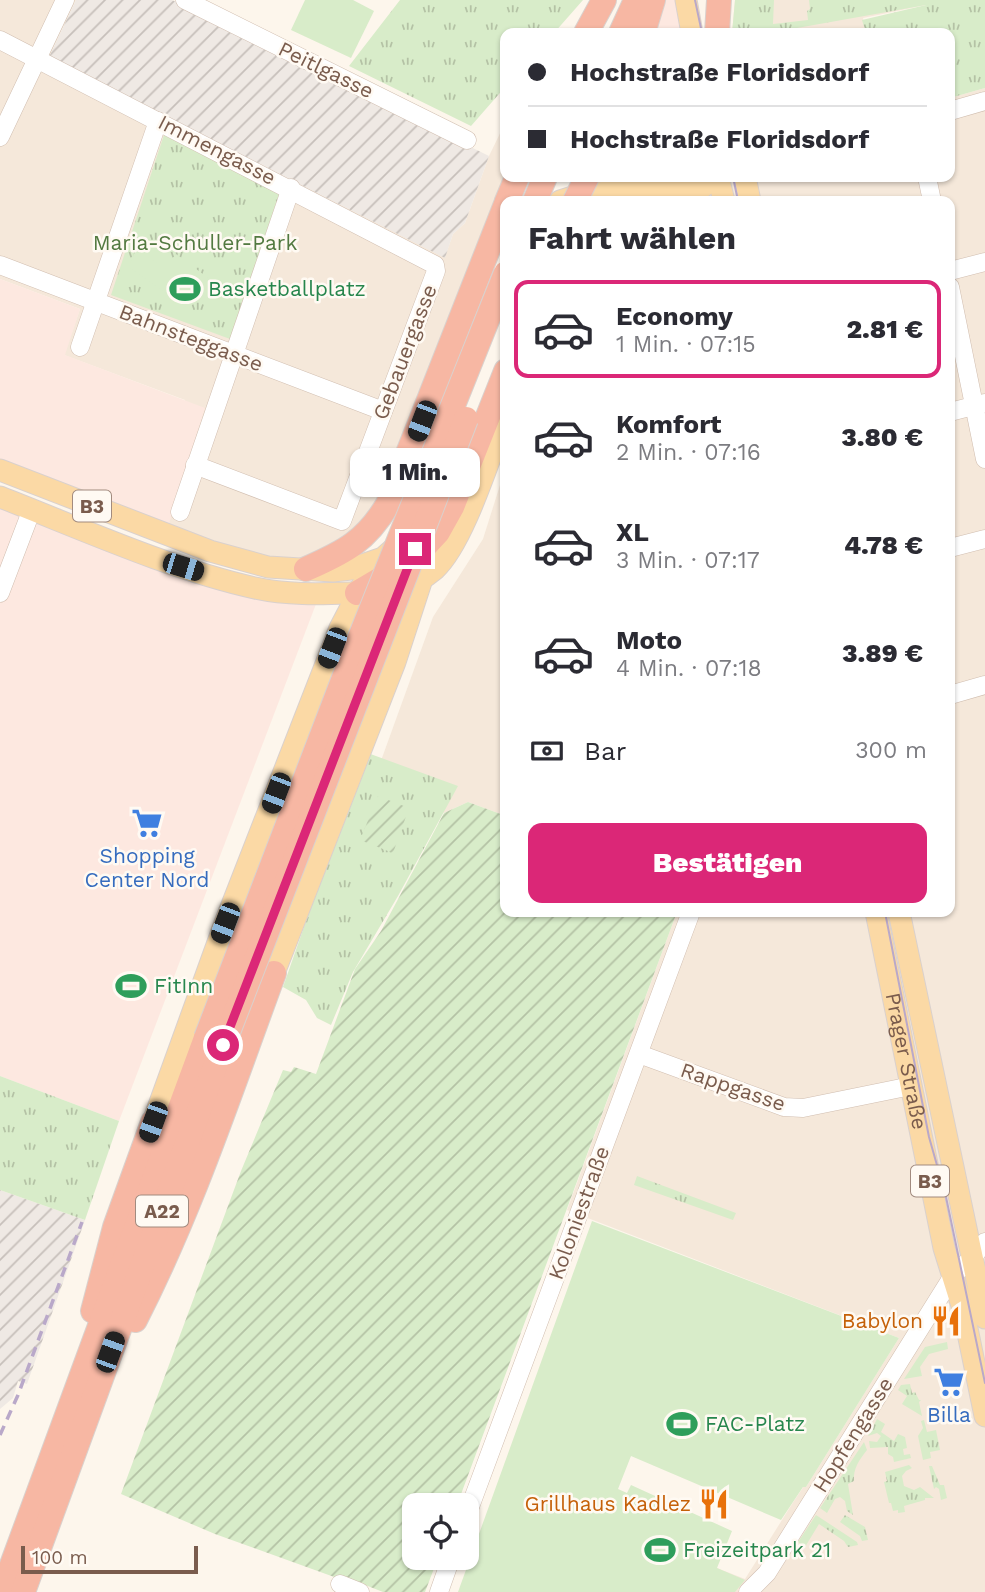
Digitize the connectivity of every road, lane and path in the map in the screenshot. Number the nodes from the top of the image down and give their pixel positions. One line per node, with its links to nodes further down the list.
1 (65, 0): 18 (street)
2 (185, 0): 23 (street, Peitlgasse)
3 (604, 0): 10 (highway)
4 (618, 0): 11 (highway)
5 (636, 0): 12 (highway)
6 (653, 0): 13 (highway)
7 (686, 0): 14 (main road)
8 (711, 0): 15 (main road)
9 (719, 0): 16 (highway)
10 (589, 28)
11 (606, 28)
12 (623, 28)
13 (645, 28)
14 (691, 28)
15 (715, 28)
16 (716, 28)
17 (0, 40): 18 (street, Immengasse)
18 (37, 58): 21 (street, Immengasse); 22 (street)
19 (985, 101): 20 (street)
20 (955, 110)
21 (158, 121): 26 (street, Immengasse); 35 (street)
22 (0, 137)
23 (467, 140)
24 (664, 182): 27 (main road)
25 (710, 182): 28 (main road)
26 (291, 188): 30 (street, Immengasse); 40 (street)
27 (576, 196)
28 (674, 196)
29 (500, 219): 55 (highway)
30 (433, 262): 43 (street, Gebauergasse)
31 (985, 262): 33 (street)
32 (0, 265): 35 (street, Bahnsteggasse)
33 (955, 270)
34 (500, 288): 69 (highway, A22, bridge)
35 (96, 301): 39 (street); 40 (street, Bahnsteggasse)
36 (955, 307): 42 (street)
37 (500, 311): 56 (main road)
38 (500, 333): 69 (highway, A22, bridge)
39 (80, 347)
40 (234, 354): 43 (street, Bahnsteggasse); 47 (street)
41 (500, 386): 56 (highway)
42 (980, 405): 44 (street); 46 (street)
43 (383, 411): 47 (street, Gebauergasse)
44 (955, 411)
45 (500, 430): 57 (main road, B3)
46 (985, 459)
47 (195, 465): 52 (street)
48 (0, 470): 49 (main road, B3)
49 (40, 487): 51 (main road); 55 (main road, B3)
50 (0, 497): 51 (main road, B3)
51 (32, 509): 58 (street); 59 (main road, B3)
52 (180, 512)
53 (985, 539): 54 (street)
54 (955, 547)
55 (306, 569): 56 (main road, B3)
56 (373, 577): 57 (main road, B3); 59 (main road, B3); 60 (main road); 61 (main road, B3)
57 (422, 579): 61 (main road, B3)
58 (0, 593)
59 (310, 594): 60 (main road)
60 (340, 628): 67 (main road)
61 (402, 635): 68 (main road, B3)
62 (985, 685): 63 (street)
63 (955, 694)
64 (689, 917): 70 (street, Koloniestraße)
65 (877, 917): 71 (main road, Prager Straße / B3)
66 (901, 917): 72 (main road, Prager Straße / B3)
67 (213, 954): 68 (street); 73 (main road)
68 (274, 973): 77 (highway)
69 (214, 1041): 77 (highway, A22)
70 (639, 1054): 71 (street, Rappgasse); 79 (street, Koloniestraße)
71 (911, 1086): 72 (main road); 75 (main road, Prager Straße / B3)
72 (935, 1086): 74 (main road, Prager Straße / B3)
73 (153, 1122): 77 (highway)
74 (979, 1250): 75 (street, Hopfengasse); 76 (main road, Prager Straße / B3)
75 (954, 1274): 78 (main road, Prager Straße / B3); 86 (street, Hopfengasse)
76 (985, 1318)
77 (94, 1371): 82 (highway, A22); 83 (highway, A22)
78 (985, 1416)
79 (475, 1493)
80 (447, 1570): 85 (street)
81 (340, 1584): 84 (street)
82 (2, 1592)
83 (23, 1592)
84 (360, 1592)
85 (439, 1592)
86 (748, 1592)

